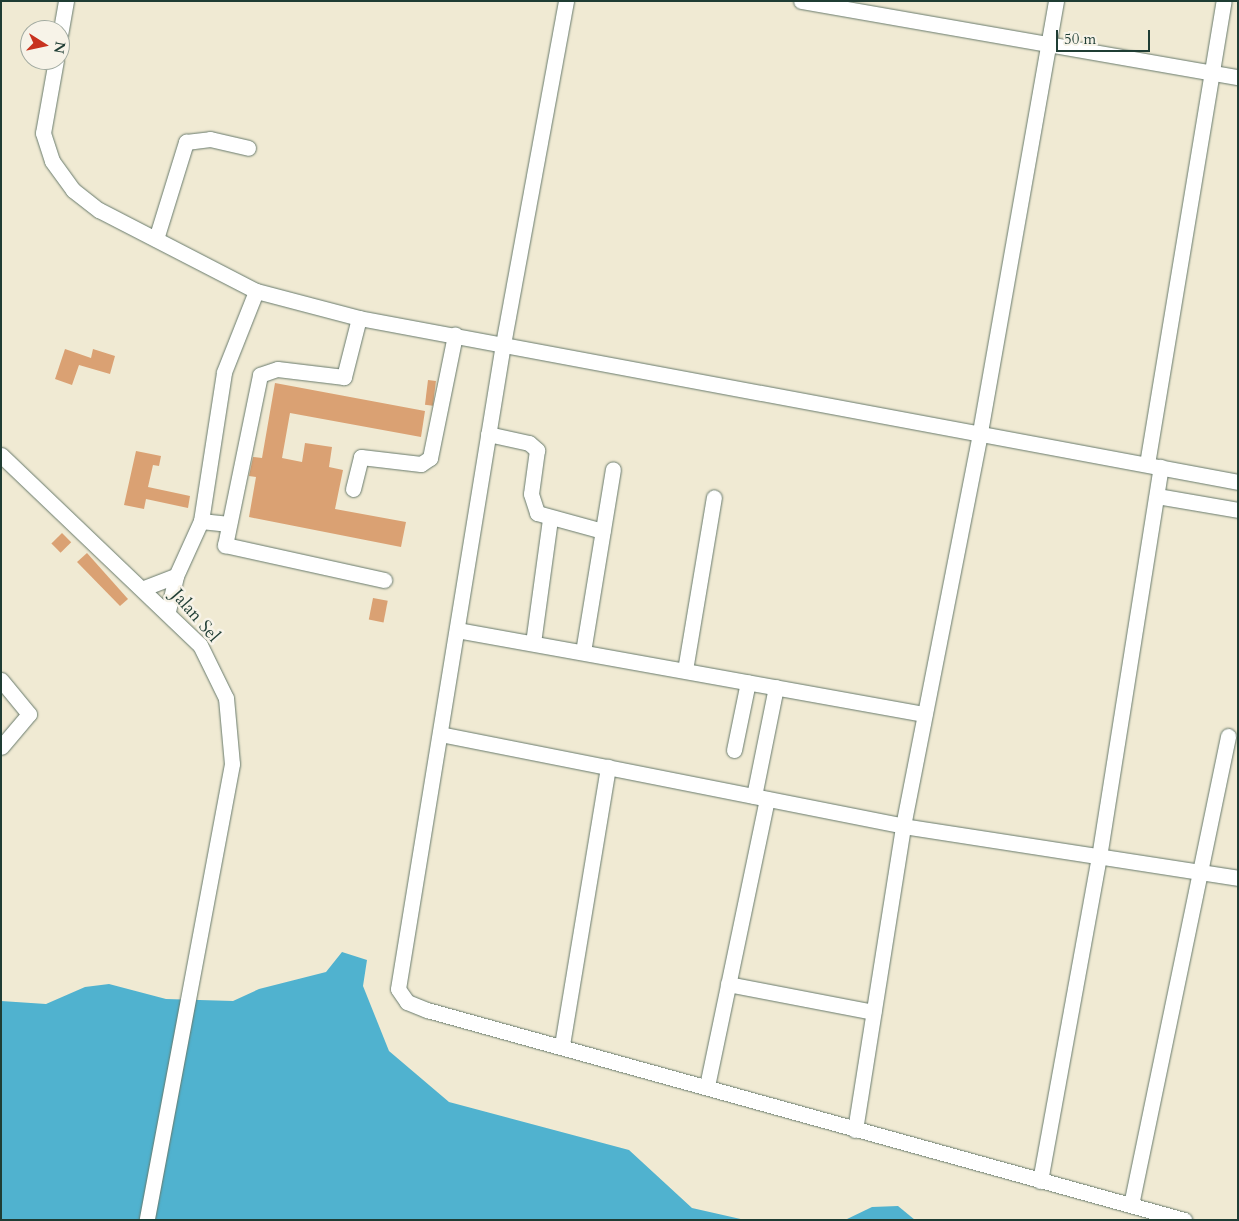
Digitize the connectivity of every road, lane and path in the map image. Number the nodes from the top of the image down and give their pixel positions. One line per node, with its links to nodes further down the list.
1 (66, 1): 6 (street)
2 (566, 1): 16 (street)
3 (801, 1): 7 (street)
4 (1056, 1): 7 (street)
5 (1224, 1): 9 (street)
6 (63, 20)
7 (1049, 45): 9 (street); 17 (street)
8 (54, 70): 12 (street)
9 (1210, 73): 10 (street); 20 (street)
10 (1238, 77)
11 (248, 148): 12 (street)
12 (156, 239): 13 (street)
13 (256, 291): 14 (street); 28 (street)
14 (359, 318): 15 (street); 29 (street)
15 (455, 335): 16 (street); 23 (street)
16 (503, 344): 17 (street); 18 (street)
17 (980, 432): 20 (street); 42 (street)
18 (488, 434): 27 (street); 35 (street)
19 (1, 455): 33 (street, Jalan Sel)
20 (1154, 466): 22 (street); 24 (street)
21 (613, 469): 30 (street)
22 (1238, 482)
23 (353, 489)
24 (1156, 496): 26 (street); 50 (street)
25 (714, 497): 38 (street)
26 (1238, 510)
27 (550, 519): 30 (street); 36 (street)
28 (201, 521): 29 (street); 31 (street)
29 (229, 524): 32 (street)
30 (603, 531): 37 (street)
31 (176, 576): 33 (street); 34 (street)
32 (384, 580)
33 (144, 588): 34 (street, Jalan Sel)
34 (168, 611): 60 (street, Jalan Sel)
35 (458, 630): 36 (street); 43 (street)
36 (533, 643): 37 (street)
37 (583, 652): 38 (street)
38 (685, 670): 40 (street)
39 (1, 680): 45 (street)
40 (748, 682): 41 (street); 46 (street)
41 (776, 686): 42 (street); 48 (street)
42 (926, 714): 49 (street)
43 (440, 734): 47 (street); 55 (street)
44 (1228, 736): 51 (street)
45 (1, 747)
46 (734, 750)
47 (608, 767): 48 (street); 55 (street)
48 (761, 797): 49 (street); 53 (street)
49 (903, 826): 50 (street); 54 (street)
50 (1099, 856): 51 (street); 58 (street)
51 (1200, 872): 52 (street); 59 (street)
52 (1238, 878)
53 (728, 984): 54 (street); 56 (street)
54 (874, 1012): 57 (street)
55 (562, 1045): 56 (street)
56 (707, 1086): 57 (street)
57 (855, 1130): 58 (street)
58 (1040, 1181): 59 (street)
59 (1131, 1205): 61 (street)
60 (147, 1220)
61 (1184, 1220)

